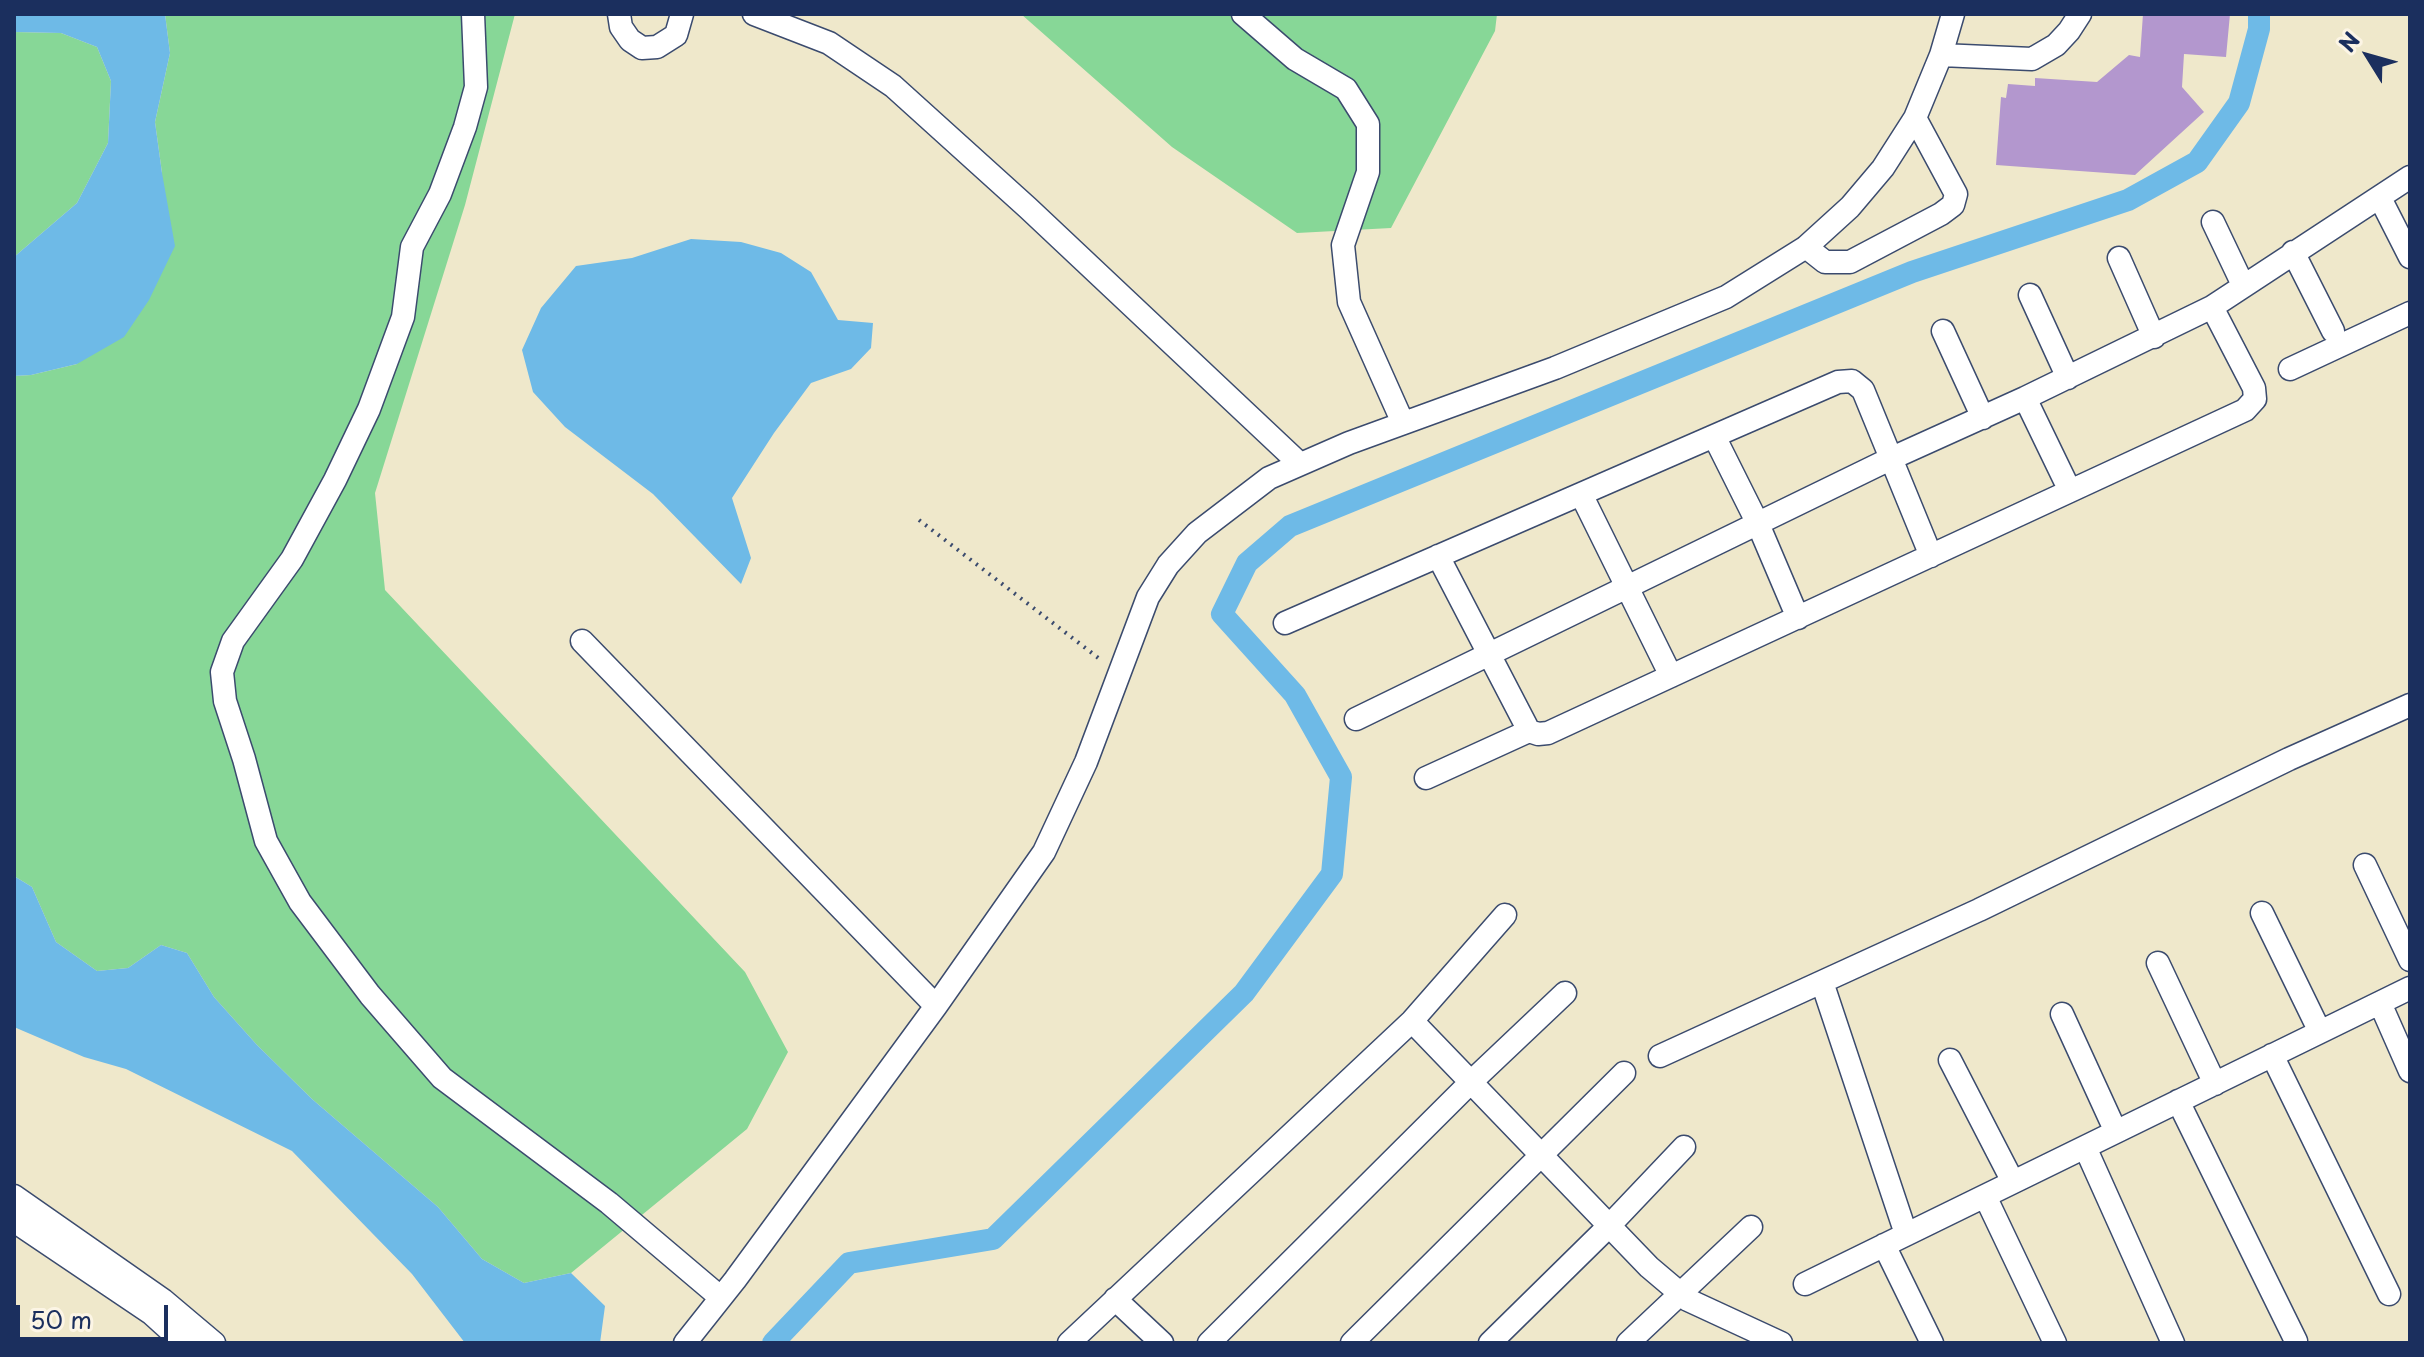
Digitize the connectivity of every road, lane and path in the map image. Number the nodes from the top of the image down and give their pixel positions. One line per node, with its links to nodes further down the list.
1 (473, 14): 85 (street)
2 (619, 14): 3 (street)
3 (682, 14)
4 (754, 14): 31 (street)
5 (1243, 14): 28 (street)
6 (1953, 14): 8 (street)
7 (2080, 14): 8 (street)
8 (1941, 55): 9 (street)
9 (1915, 118): 13 (street); 13 (street)
10 (2410, 177): 11 (street)
11 (2380, 198): 14 (street); 15 (street)
12 (2213, 222): 17 (street)
13 (1806, 247): 28 (street)
14 (2293, 252): 17 (street); 22 (street)
15 (2410, 257)
16 (2119, 258): 23 (street)
17 (2243, 285): 19 (street)
18 (2030, 295): 25 (street)
19 (2212, 307): 23 (street); 32 (street)
20 (2410, 313): 24 (street)
21 (1943, 331): 27 (street)
22 (2333, 331)
23 (2154, 337): 25 (street)
24 (2290, 369)
25 (2068, 378): 26 (street)
26 (2025, 398): 27 (street); 32 (street)
27 (1983, 418): 30 (street)
28 (1403, 423): 31 (street)
29 (1714, 436): 30 (street); 33 (street); 35 (street)
30 (1890, 459): 35 (street); 37 (street)
31 (1300, 464): 43 (street)
32 (2070, 491): 37 (street)
33 (1581, 494): 36 (street); 38 (street)
34 (919, 520): 43 (path)
35 (1758, 524): 38 (street); 39 (street)
36 (1438, 556): 40 (street); 42 (street)
37 (1931, 556): 39 (street)
38 (1627, 588): 42 (street); 44 (street)
39 (1798, 618): 44 (street)
40 (1285, 623)
41 (582, 641): 58 (street)
42 (1489, 656): 46 (street); 47 (street)
43 (1119, 673): 58 (street)
44 (1671, 676): 47 (street)
45 (2410, 705): 54 (street)
46 (1356, 719)
47 (1529, 731): 48 (street)
48 (1426, 778)
49 (2365, 865): 52 (street)
50 (2262, 913): 61 (street)
51 (1505, 915): 60 (street)
52 (2410, 960)
53 (2158, 963): 68 (street)
54 (1822, 982): 63 (street); 80 (street)
55 (2410, 988): 57 (street)
56 (1565, 993): 67 (street)
57 (2380, 1003): 61 (street); 65 (street)
58 (936, 1006): 85 (street)
59 (2062, 1014): 70 (street)
60 (1412, 1021): 67 (street); 86 (street)
61 (2320, 1032): 62 (street)
62 (2272, 1055): 68 (street); 84 (street)
63 (1660, 1056)
64 (1950, 1060): 74 (street)
65 (2410, 1071)
66 (1624, 1073): 73 (street)
67 (1471, 1082): 73 (street); 94 (street)
68 (2215, 1084): 69 (street)
69 (2178, 1101): 70 (street); 87 (street)
70 (2116, 1132): 72 (street)
71 (1684, 1147): 78 (street)
72 (2085, 1147): 74 (street); 100 (street)
73 (1541, 1154): 78 (street); 95 (street)
74 (2013, 1182): 76 (street)
75 (14, 1196): 90 (street)
76 (1985, 1196): 80 (street); 99 (street)
77 (14, 1221): 89 (street)
78 (1609, 1226): 83 (street); 96 (street)
79 (1751, 1227): 83 (street)
80 (1906, 1234): 81 (street)
81 (1884, 1245): 82 (street); 98 (street)
82 (1805, 1284)
83 (1679, 1292): 88 (street); 97 (street)
84 (2389, 1294)
85 (720, 1297): 91 (street)
86 (1115, 1299): 92 (street); 93 (street)
87 (2296, 1341)
88 (1773, 1342)
89 (184, 1343)
90 (214, 1343)
91 (685, 1343)
92 (1069, 1343)
93 (1162, 1343)
94 (1209, 1343)
95 (1352, 1343)
96 (1490, 1343)
97 (1628, 1343)
98 (1932, 1343)
99 (2055, 1343)
100 (2173, 1343)

